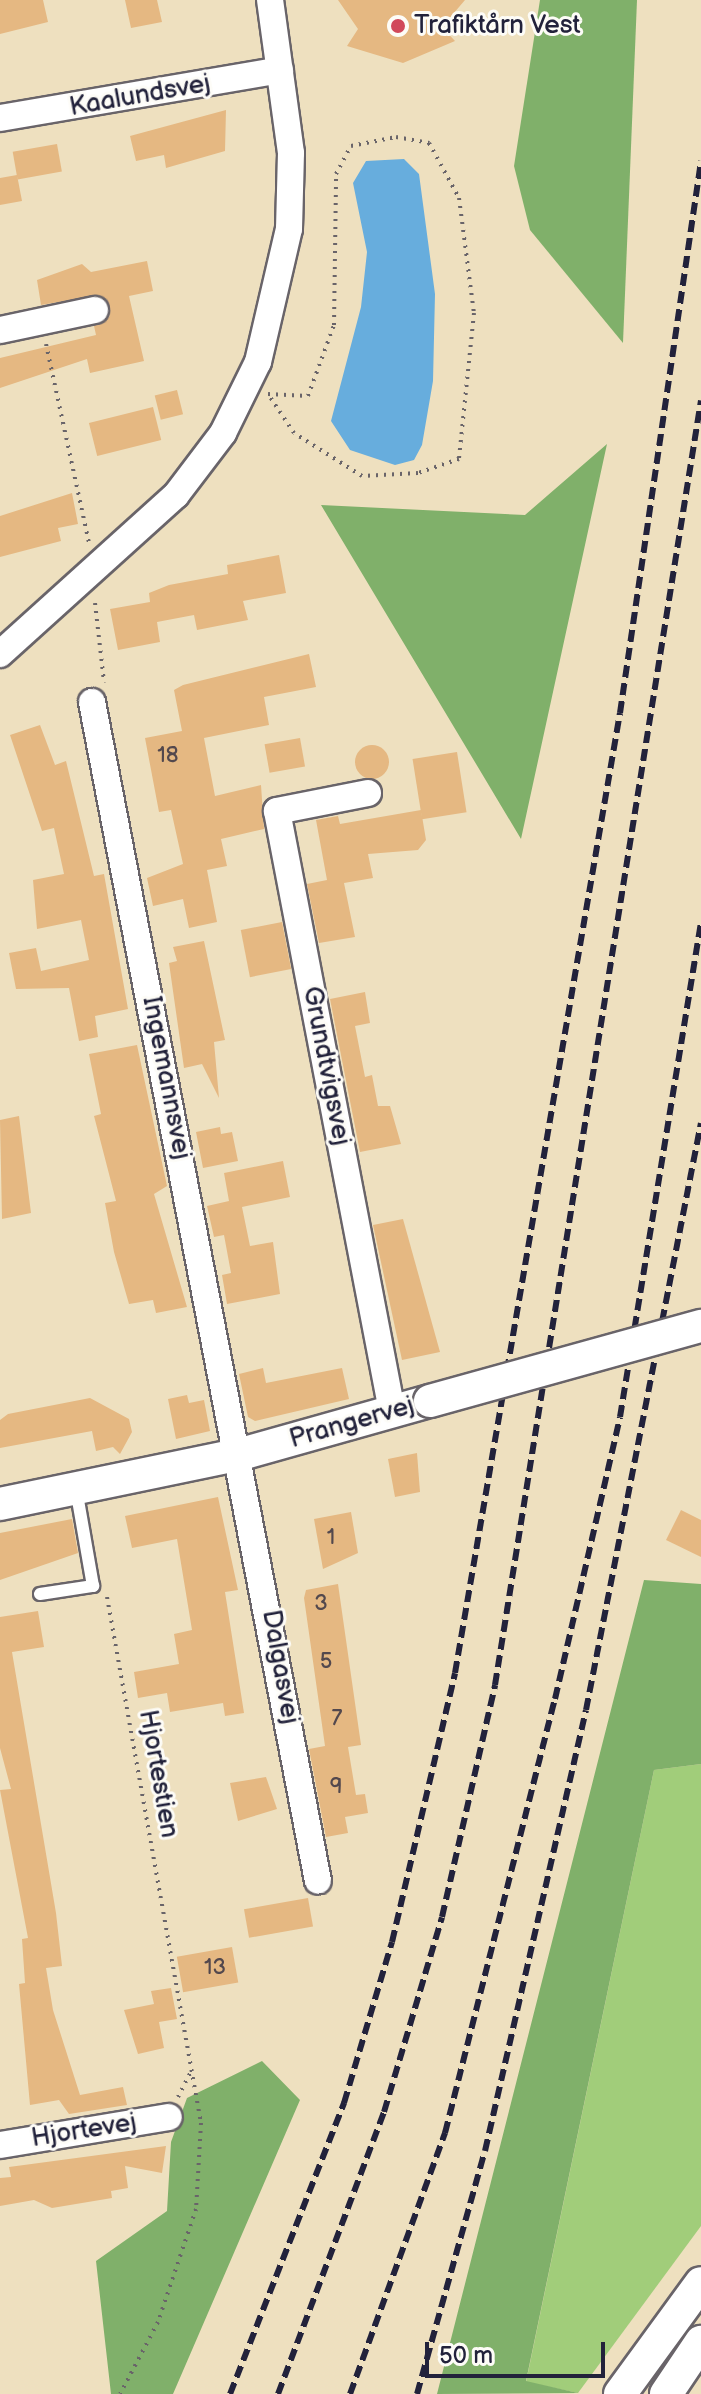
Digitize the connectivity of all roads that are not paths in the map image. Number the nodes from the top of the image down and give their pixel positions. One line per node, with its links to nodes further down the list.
1 (270, 0): 2 (street)
2 (280, 70): 3 (street, Kaalundsvej); 6 (street)
3 (0, 118)
4 (95, 310): 5 (street)
5 (0, 330)
6 (0, 654)
7 (98, 700): 11 (street, Ingemannsvej)
8 (368, 793): 10 (street, Grundtvigsvej)
9 (701, 1326): 10 (street, Prangervej, bridge)
10 (392, 1411): 11 (street, Prangervej)
11 (241, 1454): 12 (street, Prangervej); 15 (street, Dalgasvej)
12 (76, 1489): 13 (street, Prangervej); 14 (lane)
13 (0, 1504)
14 (40, 1594)
15 (318, 1881)
16 (169, 2117): 17 (street, Hjortevej)
17 (0, 2145)
18 (701, 2283): 20 (street)
19 (701, 2342): 21 (street)
20 (620, 2394)
21 (666, 2394)

